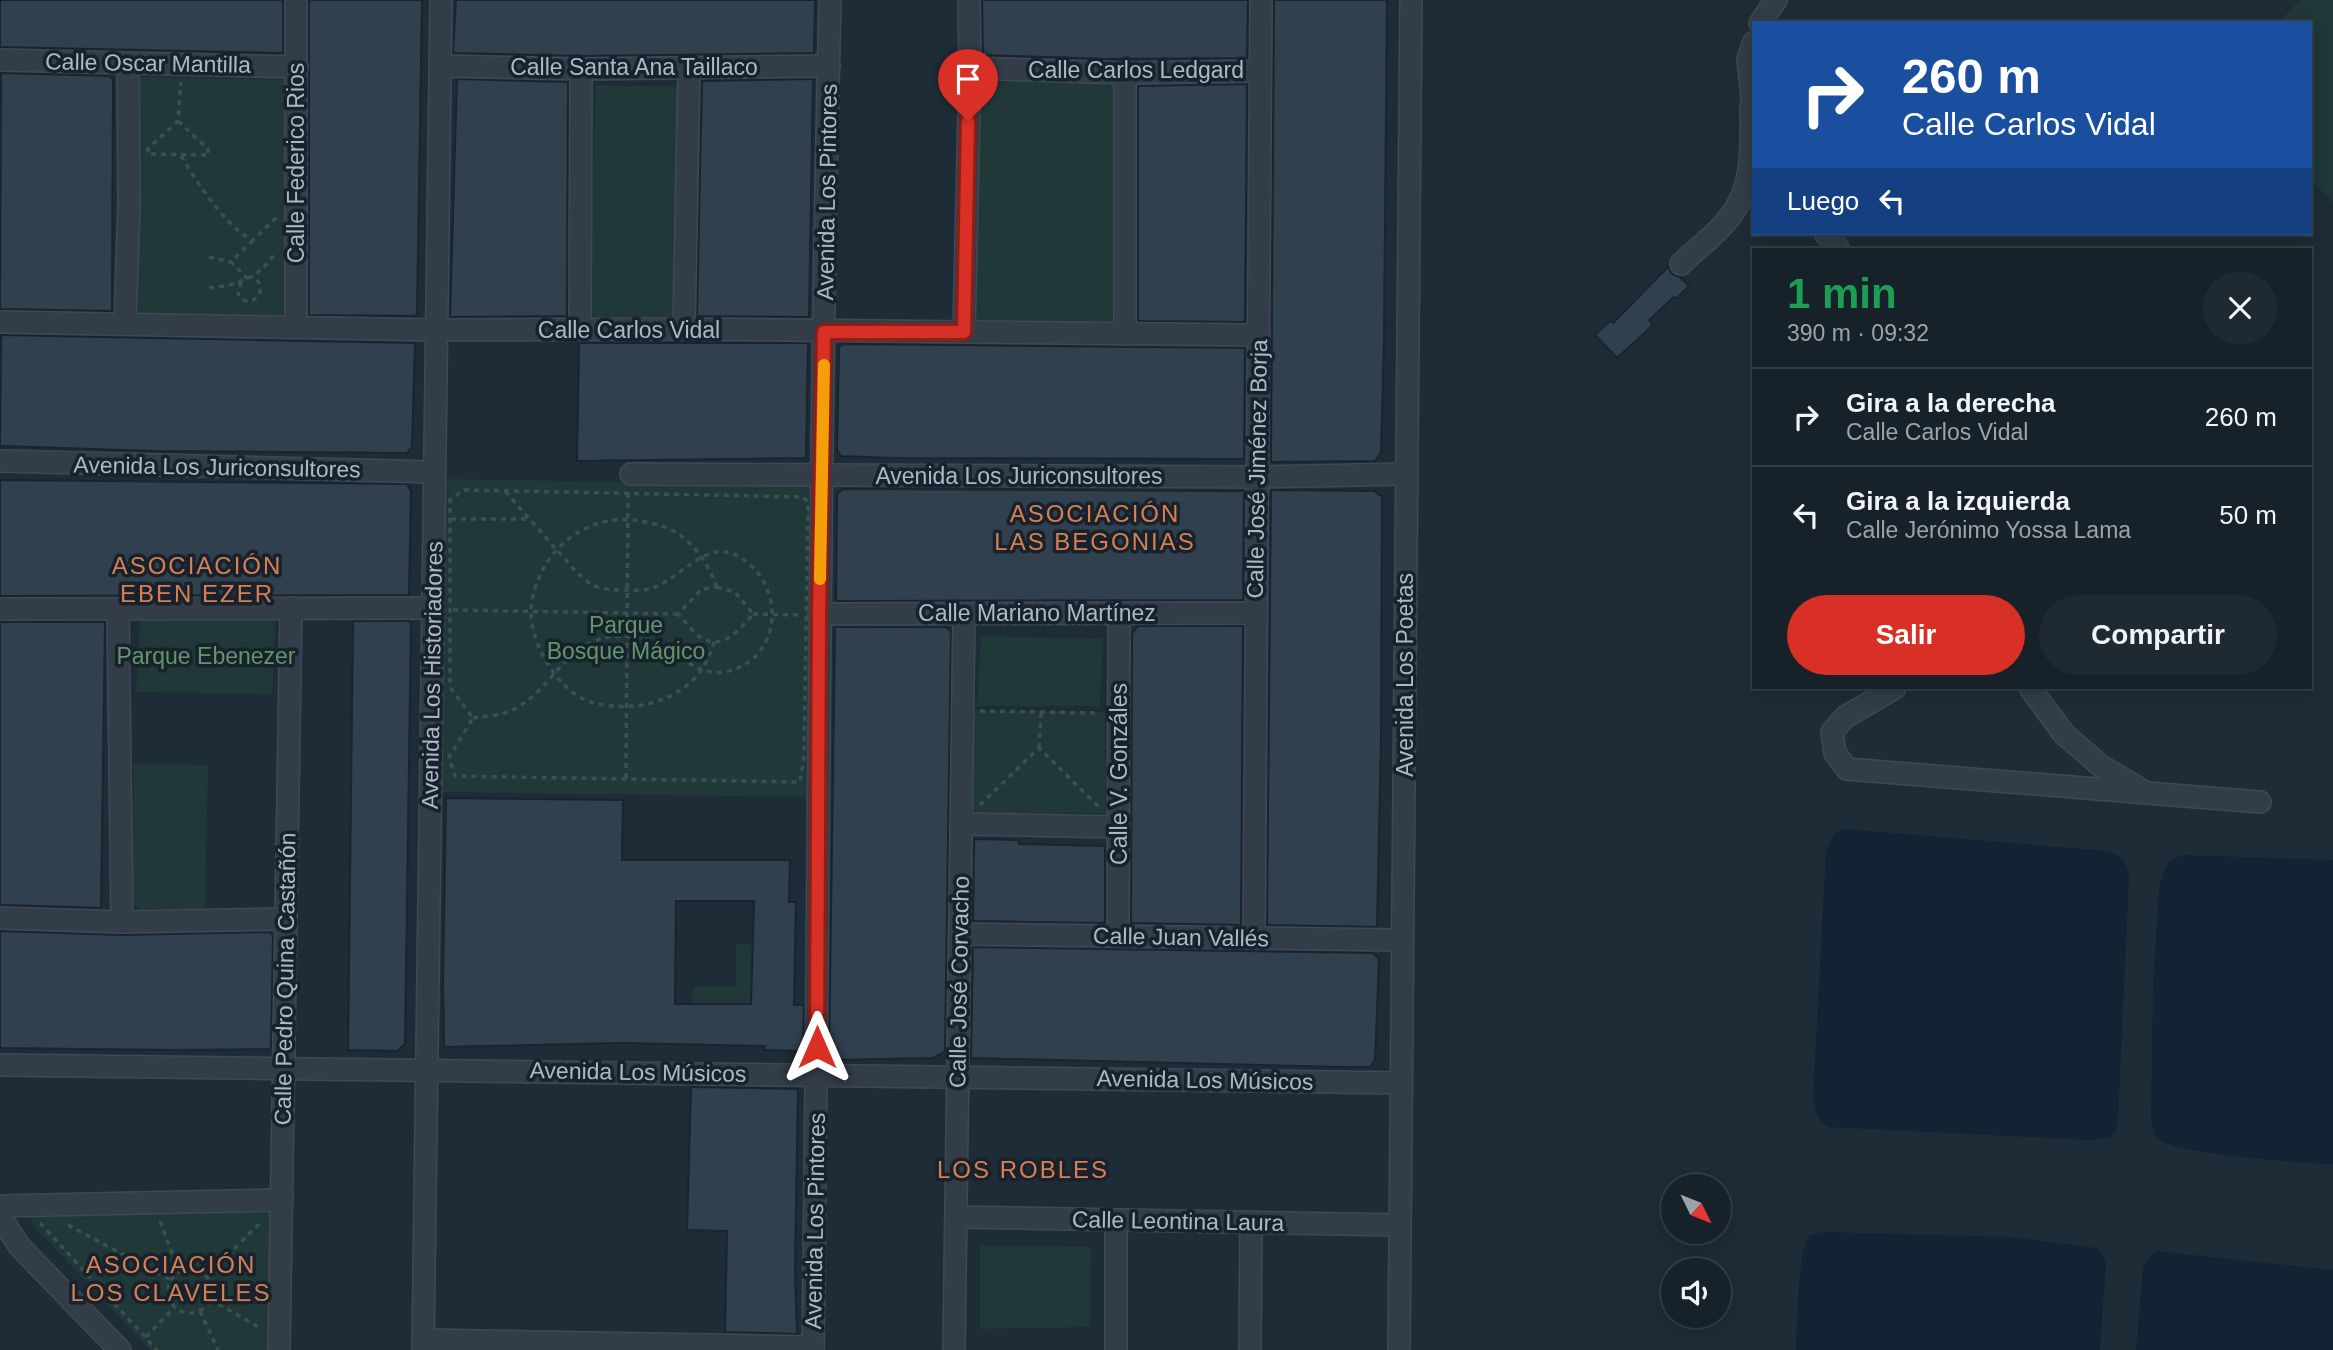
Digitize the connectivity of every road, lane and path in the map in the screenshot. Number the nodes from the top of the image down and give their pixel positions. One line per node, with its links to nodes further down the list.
1 (296, 0): 15 (street, Calle Federico Rios)
2 (441, 0): 13 (street, Avenida Los Historiadores)
3 (830, 0): 14 (street, Avenida Los Pintores)
4 (969, 0): 16 (street)
5 (1261, 0): 19 (street, Calle José Jiménez Borja)
6 (1410, 0): 45 (street, Avenida Los Poetas)
7 (1776, 0): 8 (street)
8 (1761, 21)
9 (1752, 48): 21 (street)
10 (0, 60): 11 (street, Calle Oscar Mantilla)
11 (128, 64): 12 (street, Calle Oscar Mantilla); 34 (street)
12 (183, 64): 15 (street, Calle Oscar Mantilla); 22 (path)
13 (440, 65): 17 (street, Calle Santa Ana Taillaco); 38 (street, Avenida Los Historiadores)
14 (828, 66): 18 (street, Calle Santa Ana Taillaco); 39 (street, Avenida Los Pintores)
15 (297, 67): 24 (street, Calle Federico Rios)
16 (970, 68): 20 (street, Calle Carlos Ledgard); 40 (street)
17 (581, 69): 18 (street, Calle Santa Ana Taillaco); 36 (street)
18 (689, 69): 37 (street)
19 (1260, 71): 20 (street, Calle Carlos Ledgard); 42 (street, Calle José Jiménez Borja)
20 (1125, 73): 41 (street)
21 (1752, 110): 29 (street)
22 (178, 121): 23 (path); 23 (path)
23 (181, 156): 26 (path)
24 (296, 206): 25 (street, Calle Federico Rios); 26 (path)
25 (296, 231): 30 (path); 35 (street, Calle Federico Rios)
26 (252, 241): 28 (path)
27 (209, 257): 28 (path)
28 (231, 262): 30 (path)
29 (1681, 264)
30 (250, 277): 31 (path); 31 (path)
31 (241, 282): 32 (path)
32 (209, 288)
33 (0, 322): 34 (street, Calle Carlos Vidal)
34 (125, 323): 35 (street, Calle Carlos Vidal)
35 (296, 326): 38 (street, Calle Carlos Vidal)
36 (580, 329): 37 (street, Calle Carlos Vidal); 38 (street, Calle Carlos Vidal)
37 (684, 329): 39 (street, Calle Carlos Vidal)
38 (436, 330): 44 (street, Avenida Los Historiadores)
39 (824, 332): 40 (street, Calle Carlos Vidal); 46 (street, Avenida Los Pintores)
40 (964, 332): 41 (street, Calle Carlos Vidal)
41 (1125, 334): 42 (street, Calle Carlos Vidal)
42 (1259, 335): 47 (street, Calle José Jiménez Borja)
43 (0, 461): 44 (street, Avenida Los Juriconsultores)
44 (433, 472): 60 (street, Avenida Los Historiadores)
45 (1406, 474): 47 (street, Avenida Los Juriconsultores); 95 (street, Avenida Los Poetas)
46 (822, 475): 47 (street, Avenida Los Juriconsultores); 48 (street, Avenida Los Juriconsultores); 69 (street, Avenida Los Pintores)
47 (1259, 477): 64 (street, Calle José Jiménez Borja)
48 (629, 483): 52 (path)
49 (504, 491): 51 (path)
50 (450, 519): 51 (path)
51 (530, 519): 53 (path)
52 (627, 519): 53 (path); 54 (path); 56 (path)
53 (556, 549): 56 (path); 61 (path)
54 (701, 557): 55 (path); 56 (path); 67 (path)
55 (717, 587): 65 (path); 66 (path)
56 (627, 590): 62 (path)
57 (291, 608): 59 (street); 60 (street); 90 (street, Calle Pedro Quina Castañón)
58 (0, 609): 59 (street)
59 (118, 609): 91 (street)
60 (441, 609): 61 (path); 98 (street, Avenida Los Historiadores)
61 (531, 611): 62 (path); 73 (path)
62 (627, 613): 65 (path); 70 (path)
63 (1119, 613): 64 (street, Calle Mariano Martínez); 68 (street, Calle Mariano Martínez); 88 (street, Calle V. Gonzáles)
64 (1255, 613): 94 (street, Calle José Jiménez Borja)
65 (678, 614): 71 (path)
66 (753, 614): 67 (path); 71 (path)
67 (773, 614): 69 (path); 72 (path)
68 (964, 614): 69 (street, Calle Mariano Martínez); 87 (street, Calle José Corvacho)
69 (813, 615): 99 (street, Avenida Los Pintores)
70 (627, 637): 72 (path); 73 (path); 76 (path)
71 (715, 642): 72 (path)
72 (702, 671): 76 (path)
73 (554, 674): 76 (path); 80 (path)
74 (1893, 689): 85 (street)
75 (2032, 689): 85 (street)
76 (627, 706): 83 (path)
77 (974, 711): 78 (path)
78 (1041, 712): 79 (path); 81 (path)
79 (1104, 713)
80 (473, 718)
81 (1040, 748): 87 (path); 88 (path)
82 (455, 776): 83 (path)
83 (626, 779): 84 (path)
84 (800, 782)
85 (2145, 792): 86 (street)
86 (2260, 802)
87 (967, 818): 88 (street); 92 (street, Calle José Corvacho)
88 (1112, 819): 93 (street, Calle V. Gonzáles)
89 (0, 918): 91 (street)
90 (286, 919): 91 (street); 97 (street, Calle Pedro Quina Castañón)
91 (122, 922)
92 (960, 933): 93 (street, Calle Juan Vallés); 100 (street, Calle José Corvacho)
93 (1118, 936): 94 (street, Calle Juan Vallés)
94 (1254, 938): 95 (street, Calle Juan Vallés)
95 (1402, 940): 101 (street, Avenida Los Poetas)
96 (0, 1065): 97 (street, Avenida Los Músicos)
97 (284, 1069): 98 (street, Avenida Los Músicos); 102 (street, Calle Pedro Quina Castañón)
98 (428, 1069): 99 (street, Avenida Los Músicos); 121 (street, Avenida Los Historiadores)
99 (817, 1074): 100 (street, Avenida Los Músicos); 122 (street, Avenida Los Pintores)
100 (957, 1077): 101 (street, Avenida Los Músicos); 106 (street, Calle José Corvacho)
101 (1401, 1083): 112 (street, Avenida Los Poetas)
102 (282, 1200): 103 (street); 126 (street, Calle Pedro Quina Castañón)
103 (0, 1206)
104 (36, 1214): 120 (path)
105 (0, 1217): 123 (street)
106 (956, 1217): 109 (street, Calle Leontina Laura); 127 (street, Calle José Corvacho)
107 (160, 1220): 113 (path)
108 (262, 1220): 114 (path)
109 (1116, 1220): 111 (street, Calle Leontina Laura); 128 (street)
110 (62, 1222): 115 (path)
111 (1251, 1223): 112 (street, Calle Leontina Laura); 129 (street)
112 (1400, 1225): 130 (street, Avenida Los Poetas)
113 (179, 1272): 114 (path); 115 (path)
114 (206, 1277): 116 (path)
115 (171, 1280): 117 (path)
116 (210, 1299): 118 (path); 119 (path)
117 (175, 1307): 118 (path); 120 (path)
118 (200, 1311): 125 (path)
119 (264, 1331)
120 (146, 1337): 124 (path)
121 (423, 1345): 122 (street)
122 (813, 1349)
123 (120, 1350)
124 (158, 1350)
125 (218, 1350)
126 (279, 1350)
127 (954, 1350)
128 (1116, 1350)
129 (1250, 1350)
130 (1399, 1350)

